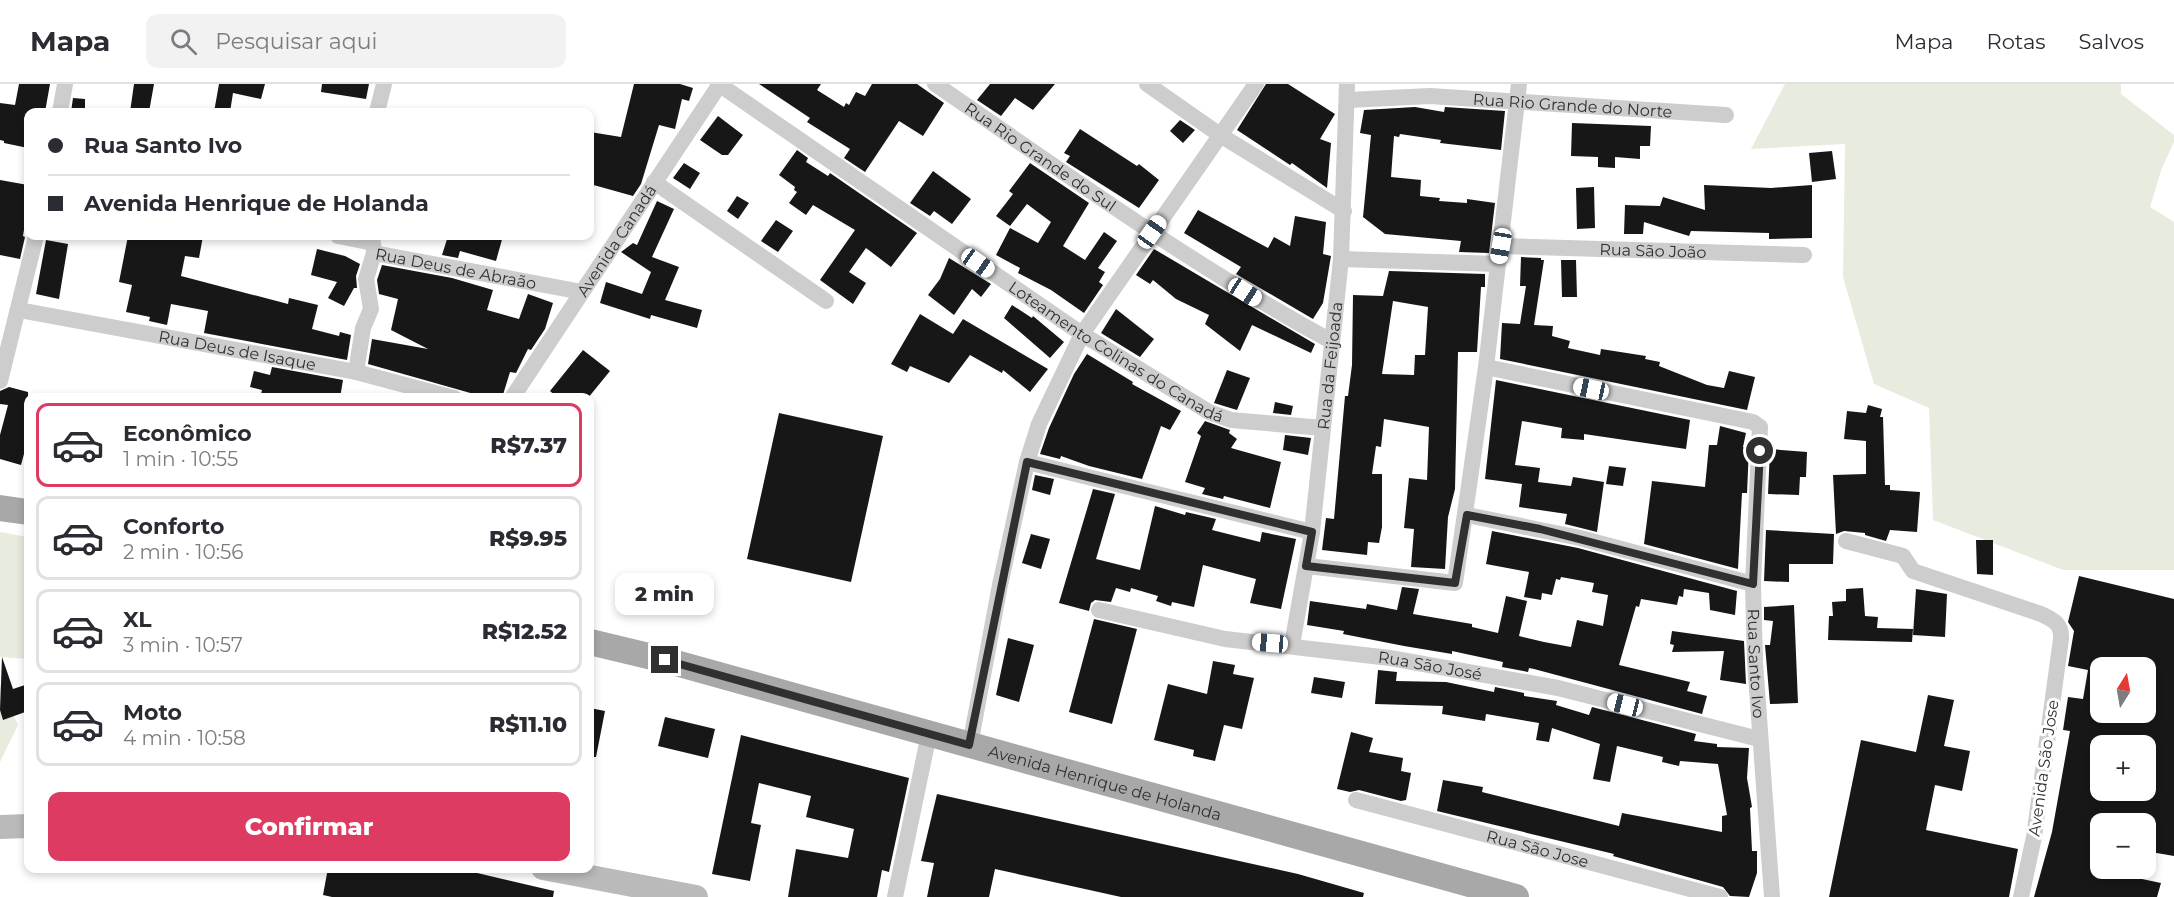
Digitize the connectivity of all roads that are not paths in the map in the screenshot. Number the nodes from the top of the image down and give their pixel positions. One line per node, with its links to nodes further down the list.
1 (65, 84): 10 (street)
2 (384, 84): 11 (street)
3 (720, 84): 14 (street, Avenida Canadá); 27 (street, Loteamento Colinas do Canadá)
4 (935, 84): 16 (street, Rua Rio Grande do Sul)
5 (1147, 84): 13 (street)
6 (1256, 84): 13 (street)
7 (1519, 84): 9 (street)
8 (1348, 92): 9 (street, Rua Rio Grande do Norte); 15 (street, Rua da Feijoada)
9 (1518, 103): 12 (street, Rua Rio Grande do Norte); 20 (street)
10 (61, 108)
11 (378, 108)
12 (1726, 115)
13 (1220, 135): 15 (street); 16 (street)
14 (654, 182): 24 (street, Avenida Canadá); 25 (street)
15 (1344, 211): 22 (street, Rua da Feijoada)
16 (1152, 232): 27 (street); 28 (street, Rua Rio Grande do Sul)
17 (35, 240): 26 (street)
18 (356, 240): 19 (street, Rua Deus de Abraão)
19 (373, 244): 24 (street, Rua Deus de Abraão); 30 (street)
20 (1501, 246): 21 (street, Rua São João); 23 (street)
21 (1804, 255)
22 (1341, 259): 23 (street); 28 (street, Rua da Feijoada)
23 (1498, 264): 29 (street)
24 (582, 292): 33 (street, Avenida Canadá)
25 (826, 301)
26 (19, 310): 30 (street, Rua Deus de Isaque); 31 (street)
27 (1082, 334): 34 (street, Loteamento Colinas do Canadá); 35 (street)
28 (1331, 340): 34 (street, Rua da Feijoada)
29 (1486, 367): 38 (street); 42 (street, Rua Santo Ivo)
30 (356, 372): 32 (street, Rua Deus de Isaque)
31 (0, 381)
32 (435, 393)
33 (515, 393)
34 (1323, 428): 39 (street, Rua da Feijoada)
35 (1027, 462): 39 (street); 48 (street)
36 (0, 508): 37 (main road)
37 (24, 511)
38 (1467, 515): 41 (street); 42 (street)
39 (1312, 532): 41 (street, Rua da Feijoada)
40 (1846, 541): 58 (street, Avenida São Jose)
41 (1306, 566): 45 (street, Rua da Feijoada)
42 (1753, 584): 47 (street, Rua Santo Ivo)
43 (1099, 610): 45 (street, Rua São José)
44 (594, 643): 46 (main road, Avenida Henrique de Holanda)
45 (1292, 645): 47 (street, Rua São José)
46 (929, 734): 48 (main road, Avenida Henrique de Holanda); 54 (street)
47 (1759, 739): 57 (street, Rua Santo Ivo)
48 (969, 745): 55 (main road, Avenida Henrique de Holanda)
49 (1356, 800): 56 (street, Rua São Jose)
50 (24, 825): 51 (main road)
51 (0, 826)
52 (566, 873): 53 (main road)
53 (687, 896)
54 (895, 897)
55 (1516, 897)
56 (1720, 897)
57 (1772, 897)
58 (2021, 897)

